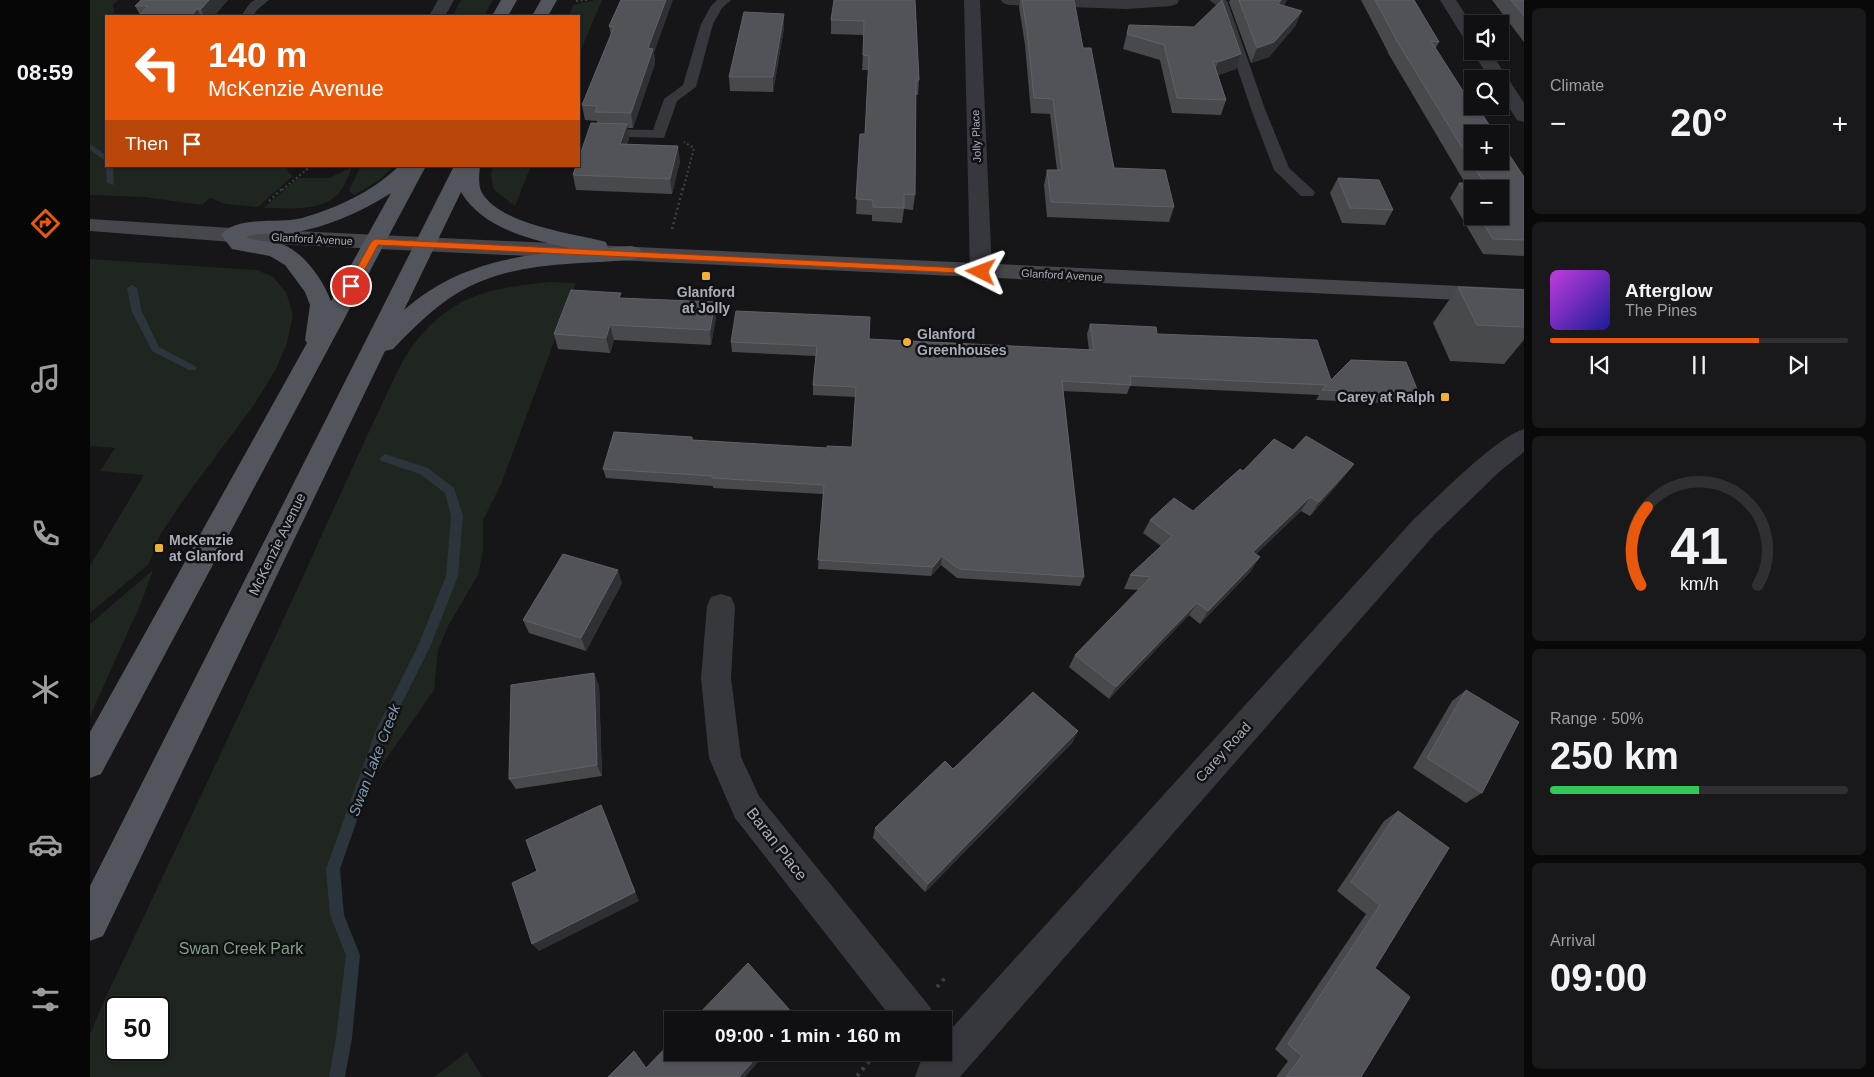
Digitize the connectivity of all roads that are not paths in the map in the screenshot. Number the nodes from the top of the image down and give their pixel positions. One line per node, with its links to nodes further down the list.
1 (263, 0): 11 (lane)
2 (446, 0): 12 (street)
3 (509, 0): 13 (main road)
4 (549, 0): 14 (main road)
5 (725, 0): 18 (lane)
6 (972, 0): 29 (street, Jolly Place)
7 (1009, 0): 10 (street)
8 (1215, 0): 23 (lane)
9 (1448, 0): 15 (street)
10 (1174, 1)
11 (249, 15)
12 (438, 15)
13 (501, 15)
14 (541, 15)
15 (1464, 25)
16 (1509, 94): 17 (street)
17 (1524, 116)
18 (599, 133)
19 (408, 167): 25 (main road)
20 (415, 167): 26 (main road)
21 (464, 167): 27 (main road, McKenzie Avenue)
22 (470, 167): 28 (main road)
23 (1307, 194)
24 (90, 225): 25 (main road, Glanford Avenue)
25 (232, 235): 26 (main road, Glanford Avenue); 33 (main road)
26 (375, 242): 27 (main road, Glanford Avenue); 33 (main road)
27 (427, 244): 28 (main road, Glanford Avenue); 34 (main road, McKenzie Avenue)
28 (632, 253): 29 (main road, Glanford Avenue); 34 (main road)
29 (981, 272): 30 (main road, Glanford Avenue)
30 (1446, 293): 31 (main road, Glanford Avenue); 32 (street)
31 (1524, 296)
32 (1524, 309)
33 (315, 352): 37 (main road)
34 (367, 362): 38 (main road, McKenzie Avenue)
35 (1524, 438): 40 (street, Carey Road)
36 (721, 606): 39 (street, Baran Place)
37 (90, 763)
38 (90, 923)
39 (910, 1011)
40 (942, 1063)

